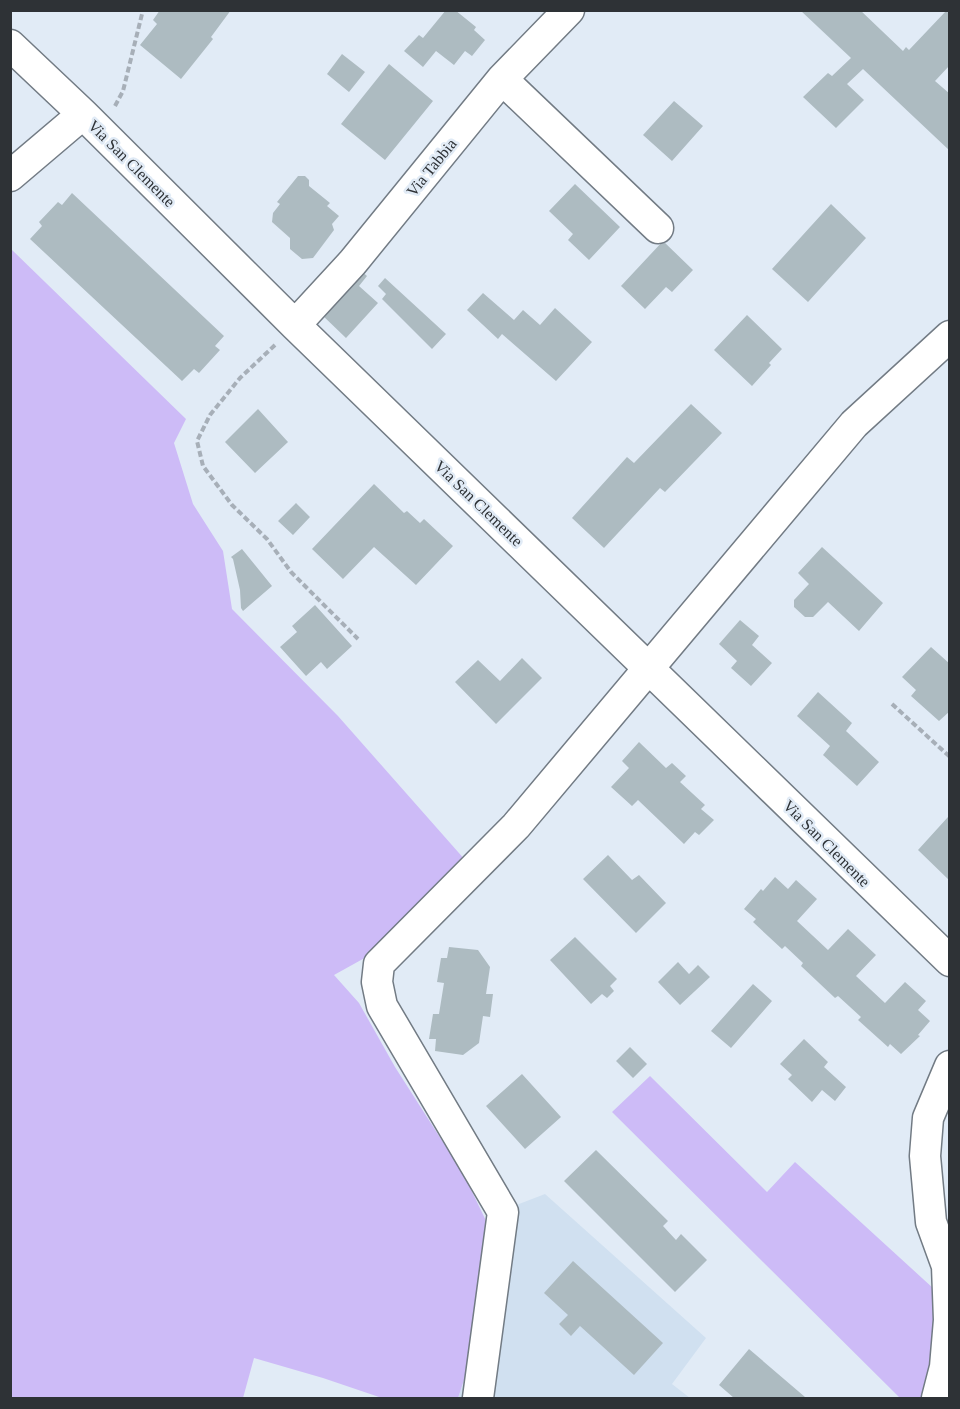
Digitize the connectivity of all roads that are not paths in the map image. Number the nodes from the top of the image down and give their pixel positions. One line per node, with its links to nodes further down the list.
1 (569, 10): 3 (street, Via Tabbia)
2 (10, 45): 4 (street, Via San Clemente)
3 (502, 79): 6 (street); 7 (street, Via Tabbia)
4 (92, 124): 5 (street); 7 (street, Via San Clemente)
5 (10, 176)
6 (658, 228)
7 (295, 325): 9 (street, Via San Clemente)
8 (950, 336): 9 (street)
9 (650, 668): 10 (street, Via San Clemente); 13 (street)
10 (950, 961)
11 (950, 1066): 12 (street)
12 (947, 1369): 14 (street)
13 (478, 1398)
14 (938, 1398)

